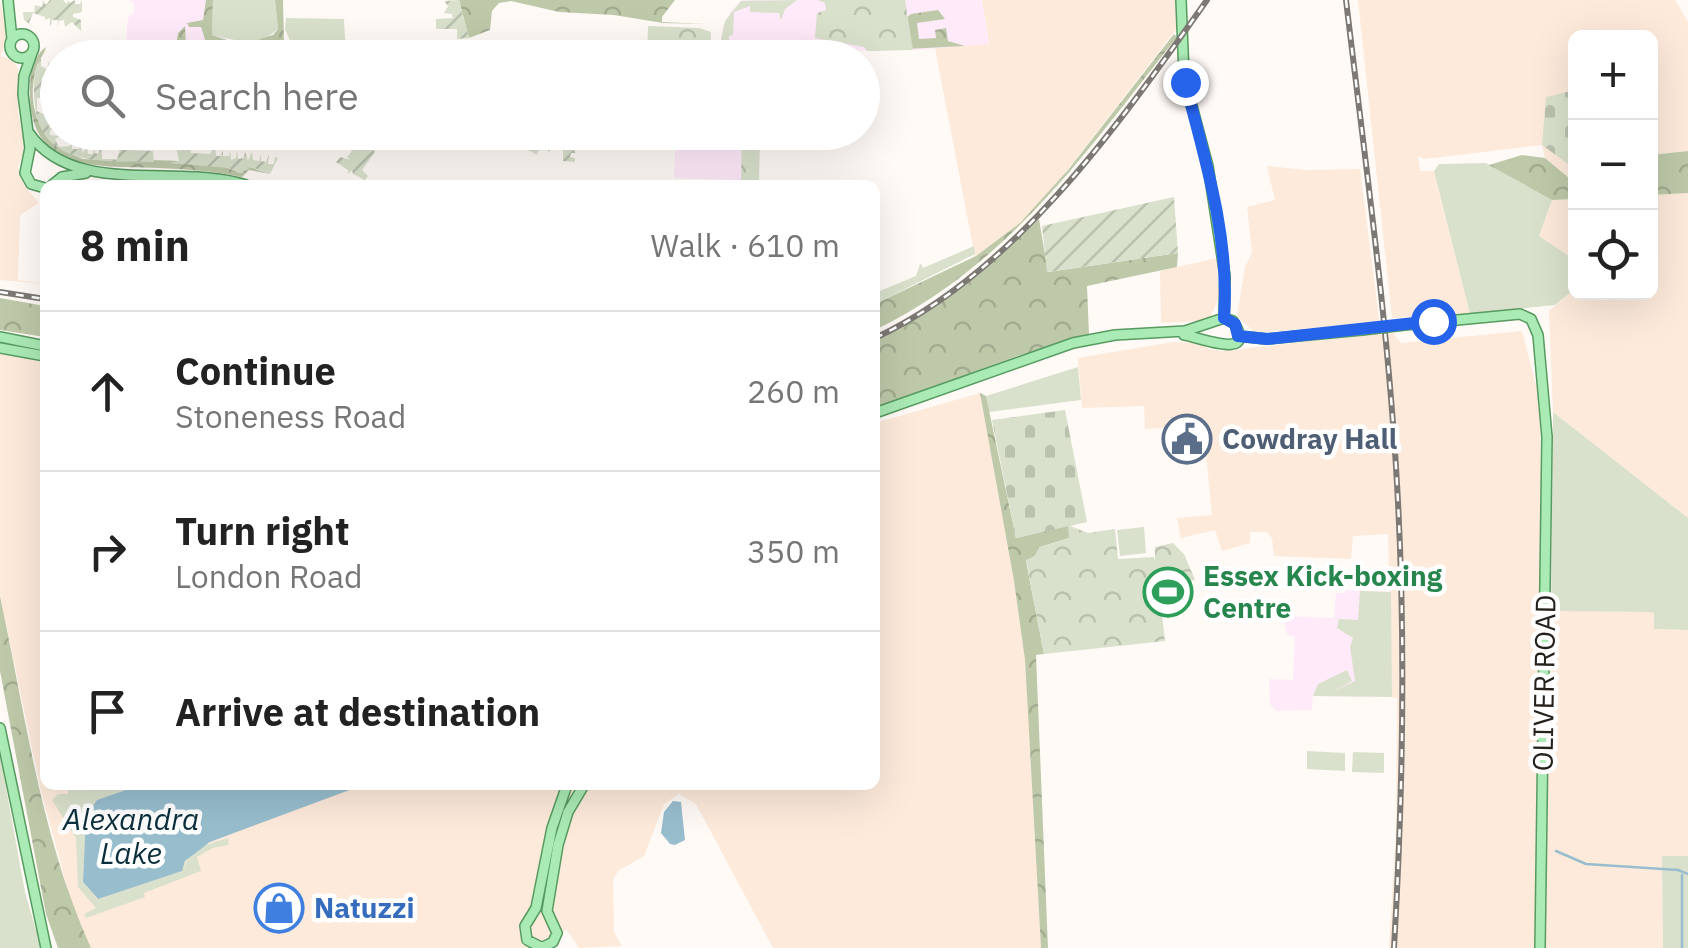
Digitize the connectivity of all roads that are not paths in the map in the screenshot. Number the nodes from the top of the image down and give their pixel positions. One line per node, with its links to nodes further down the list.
1 (8, 0): 3 (main road)
2 (1181, 0): 19 (main road)
3 (12, 22): 4 (main road); 5 (main road)
4 (25, 35): 5 (main road); 6 (main road)
5 (12, 41): 7 (main road)
6 (32, 53): 7 (main road); 8 (main road)
7 (16, 56): 8 (main road)
8 (24, 76): 9 (main road)
9 (30, 133): 10 (main road); 13 (main road)
10 (40, 144)
11 (45, 150): 12 (main road)
12 (50, 156): 13 (main road); 14 (main road); 15 (main road)
13 (28, 160): 18 (main road)
14 (89, 172): 16 (main road); 17 (main road)
15 (56, 180)
16 (59, 180)
17 (222, 180)
18 (40, 187)
19 (1224, 318): 20 (main road); 22 (main road)
20 (1212, 324): 21 (main road); 24 (main road)
21 (1157, 332): 24 (main road); 28 (main road)
22 (1238, 336): 24 (main road); 37 (main road, OLIVER ROAD, bridge)
23 (0, 337): 25 (main road)
24 (1213, 342)
25 (40, 345)
26 (0, 348): 27 (main road)
27 (40, 355)
28 (880, 412)
29 (0, 728): 35 (main road)
30 (565, 790): 33 (main road)
31 (581, 790): 32 (main road)
32 (548, 916): 33 (main road); 36 (main road)
33 (532, 917): 34 (main road)
34 (527, 944): 36 (main road)
35 (46, 948)
36 (541, 948)
37 (1540, 948)

